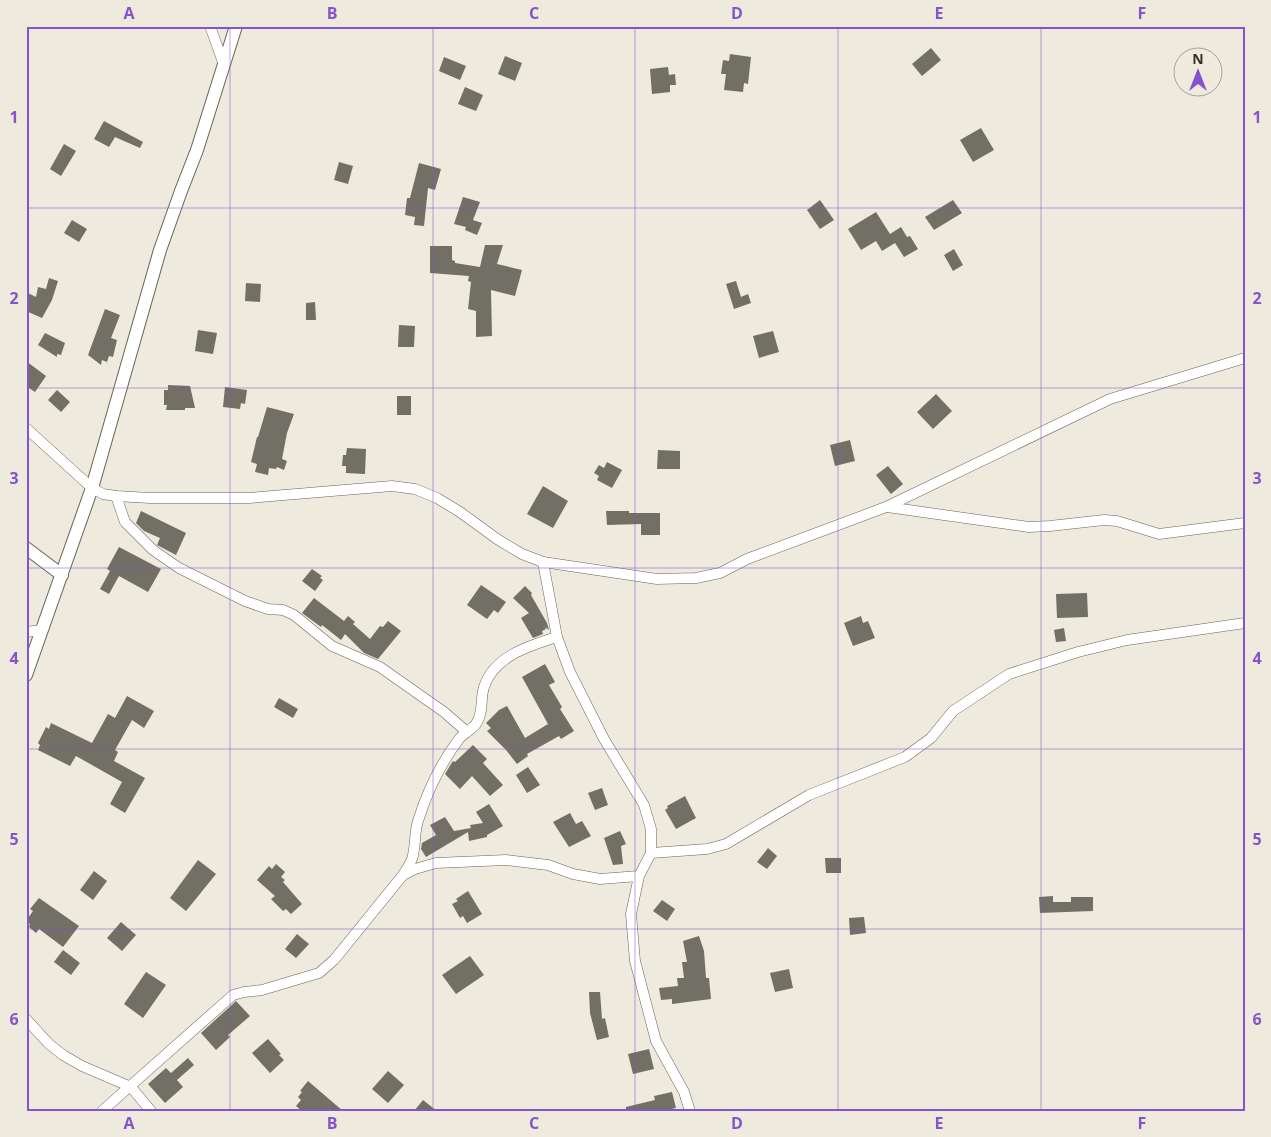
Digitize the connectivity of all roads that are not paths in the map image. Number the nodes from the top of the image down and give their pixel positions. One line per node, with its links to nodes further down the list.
1 (210, 26): 3 (street)
2 (236, 26): 3 (street)
3 (224, 65): 6 (street)
4 (1245, 358): 8 (street)
5 (26, 428): 6 (street)
6 (92, 488): 7 (street); 12 (street)
7 (116, 496): 11 (street); 18 (street)
8 (886, 507): 9 (street); 11 (street)
9 (1245, 523)
10 (26, 548): 12 (street)
11 (543, 562): 16 (street)
12 (62, 575): 14 (street)
13 (1245, 623): 19 (street)
14 (42, 630): 15 (street); 17 (street)
15 (26, 632)
16 (557, 637): 18 (street); 19 (street)
17 (26, 675)
18 (467, 732): 20 (street)
19 (652, 852): 21 (street)
20 (402, 875): 21 (street); 23 (street)
21 (639, 876): 26 (street)
22 (26, 1020): 23 (street)
23 (131, 1086): 24 (street); 25 (street)
24 (102, 1111)
25 (151, 1111)
26 (690, 1111)

